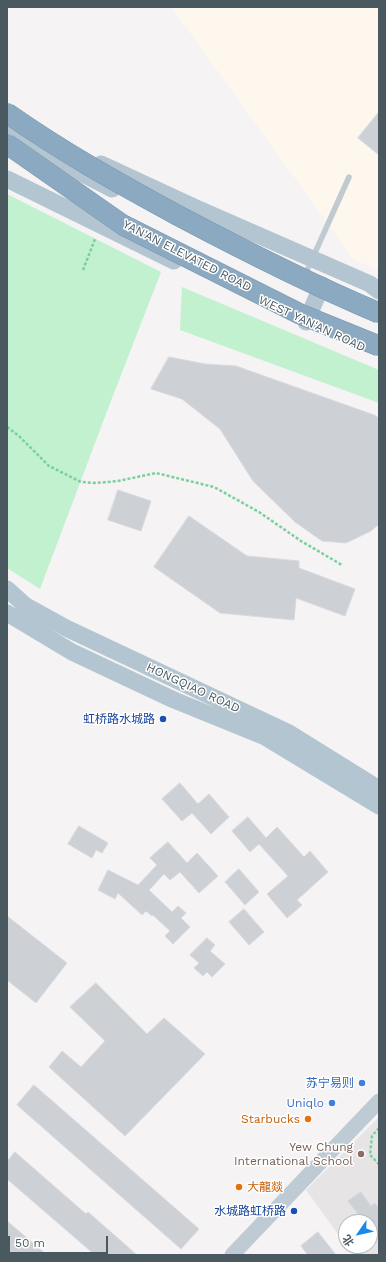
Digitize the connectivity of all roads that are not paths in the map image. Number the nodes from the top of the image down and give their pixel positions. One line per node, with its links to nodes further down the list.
1 (7, 113): 12 (highway, bridge)
2 (7, 121): 7 (main road)
3 (7, 135): 8 (main road)
4 (7, 144): 14 (highway, YAN'AN ELEVATED ROAD, bridge)
5 (349, 176): 7 (lane)
6 (7, 180): 13 (main road, WEST YAN'AN ROAD)
7 (313, 259): 8 (lane); 10 (main road)
8 (304, 277): 9 (main road)
9 (322, 285): 11 (main road); 13 (main road)
10 (379, 291)
11 (379, 308)
12 (379, 313)
13 (306, 322): 15 (main road, WEST YAN'AN ROAD)
14 (379, 346)
15 (379, 354)
16 (7, 589): 18 (main road, HONGQIAO ROAD)
17 (7, 613): 19 (main road, HONGQIAO ROAD)
18 (379, 788)
19 (379, 806)
20 (379, 1101): 21 (street)
21 (232, 1255)

